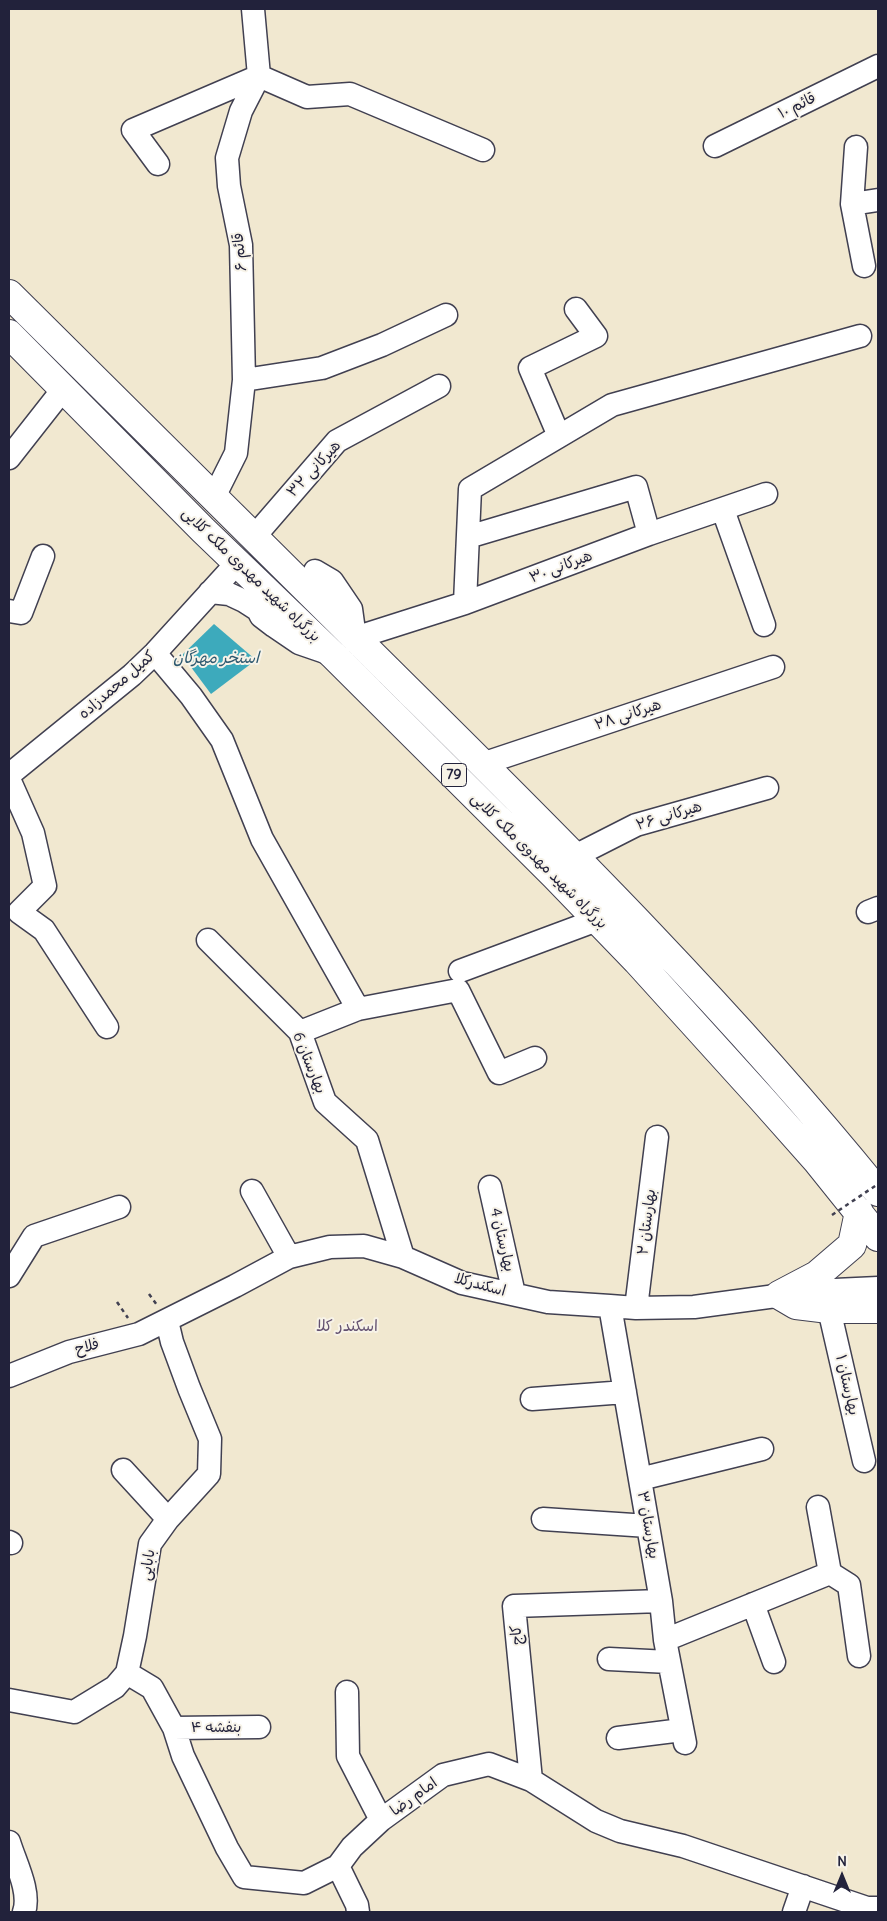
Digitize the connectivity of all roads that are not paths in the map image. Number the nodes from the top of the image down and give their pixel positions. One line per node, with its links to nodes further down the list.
1 (253, 9): 3 (street)
2 (878, 66): 4 (street, قائم ۱۰)
3 (259, 76): 6 (street); 7 (street); 16 (street, قائم ۶)
4 (715, 146)
5 (856, 147): 9 (street)
6 (483, 150)
7 (158, 164)
8 (878, 200): 9 (street)
9 (852, 204): 10 (street)
10 (864, 266)
11 (9, 294): 22 (highway, بزرگراه شهید مهدوی ملک کلایی / 79)
12 (576, 309): 19 (street)
13 (446, 315): 16 (street)
14 (9, 334): 18 (highway, بزرگراه شهید مهدوی ملک کلایی / 79)
15 (860, 336): 19 (street)
16 (244, 380): 22 (street, قائم ۶)
17 (439, 386): 25 (street, هیرکانی ۳۲)
18 (64, 388): 20 (street); 28 (highway, بزرگراه شهید مهدوی ملک کلایی / 79)
19 (559, 436): 26 (street)
20 (9, 458)
21 (766, 494): 23 (street, هیرکانی ۳۰)
22 (214, 497): 25 (highway, بزرگراه شهید مهدوی ملک کلایی / 79)
23 (723, 510): 24 (street, هیرکانی ۳۰); 33 (street)
24 (649, 534): 26 (street); 31 (street, هیرکانی ۳۰)
25 (254, 537): 34 (highway, بزرگراه شهید مهدوی ملک کلایی / 79)
26 (468, 537): 31 (street)
27 (43, 556): 32 (street)
28 (237, 562): 30 (street, کمیل محمدزاده); 36 (highway, بزرگراه شهید مهدوی ملک کلایی / 79)
29 (315, 571): 34 (street)
30 (210, 592): 35 (street, کمیل محمدزاده); 36 (street)
31 (465, 603): 34 (street, هیرکانی ۳۰)
32 (9, 611)
33 (764, 625)
34 (355, 638): 38 (highway, بزرگراه شهید مهدوی ملک کلایی / 79)
35 (155, 653): 39 (street, کمیل محمدزاده); 45 (street)
36 (334, 656): 42 (highway, بزرگراه شهید مهدوی ملک کلایی / 79)
37 (773, 667): 38 (street, هیرکانی ۲۸)
38 (482, 764): 41 (highway, بزرگراه شهید مهدوی ملک کلایی / 79)
39 (9, 777): 46 (street)
40 (766, 788): 41 (street, هیرکانی ۲۶)
41 (575, 856): 52 (highway, بزرگراه شهید مهدوی ملک کلایی / 79)
42 (597, 920): 44 (street); 54 (highway, بزرگراه شهید مهدوی ملک کلایی / 79)
43 (208, 940): 47 (street, بهارستان 6)
44 (460, 971)
45 (358, 1009): 47 (street); 48 (street)
46 (107, 1027)
47 (300, 1032): 57 (street, بهارستان 6)
48 (535, 1058)
49 (658, 1137): 64 (street, بهارستان ۲)
50 (490, 1186): 60 (street, بهارستان 4)
51 (252, 1191): 56 (street)
52 (878, 1192)
53 (120, 1207): 58 (street)
54 (859, 1212): 55 (highway, بزرگراه شهید مهدوی ملک کلایی / 79); 61 (highway)
55 (878, 1237)
56 (289, 1257): 57 (street, اسکندرکلا); 66 (street, اسکندرکلا)
57 (403, 1257): 60 (street, اسکندرکلا)
58 (9, 1276)
59 (878, 1288): 62 (street)
60 (514, 1294): 63 (street, اسکندرکلا)
61 (779, 1295): 62 (highway); 64 (street, اسکندرکلا)
62 (821, 1300): 65 (highway); 71 (street, بهارستان ۱)
63 (610, 1306): 64 (street, اسکندرکلا); 68 (street, بهارستان ۳)
64 (636, 1308)
65 (878, 1309)
66 (167, 1321): 67 (street, فلاح); 75 (street, بابایی)
67 (9, 1376)
68 (625, 1392): 69 (street); 73 (street, بهارستان ۳)
69 (532, 1399)
70 (762, 1449): 73 (street)
71 (864, 1461)
72 (123, 1470): 75 (street)
73 (640, 1479): 77 (street, بهارستان ۳)
74 (818, 1507): 78 (street)
75 (168, 1519): 85 (street, بابایی)
76 (543, 1519): 77 (street)
77 (648, 1526): 79 (street, بهارستان ۳)
78 (830, 1573): 80 (street); 82 (street)
79 (660, 1601): 81 (street, بهارستان ۳); 91 (street, کاج)
80 (753, 1604): 81 (street); 84 (street)
81 (667, 1651): 83 (street); 90 (street, بهارستان ۳)
82 (859, 1656)
83 (609, 1659)
84 (774, 1662)
85 (127, 1673): 87 (street); 89 (street, امام رضا)
86 (347, 1692): 92 (street)
87 (9, 1700)
88 (259, 1727): 89 (street, بنفشه ۴)
89 (174, 1728): 94 (street, امام رضا)
90 (618, 1738)
91 (531, 1780): 92 (street, امام رضا); 95 (street, امام رضا)
92 (382, 1820): 94 (street, امام رضا)
93 (9, 1842): 97 (street)
94 (338, 1866): 98 (street)
95 (803, 1886): 96 (street, امام رضا); 99 (street)
96 (878, 1908)
97 (24, 1912)
98 (358, 1912)
99 (794, 1912)

